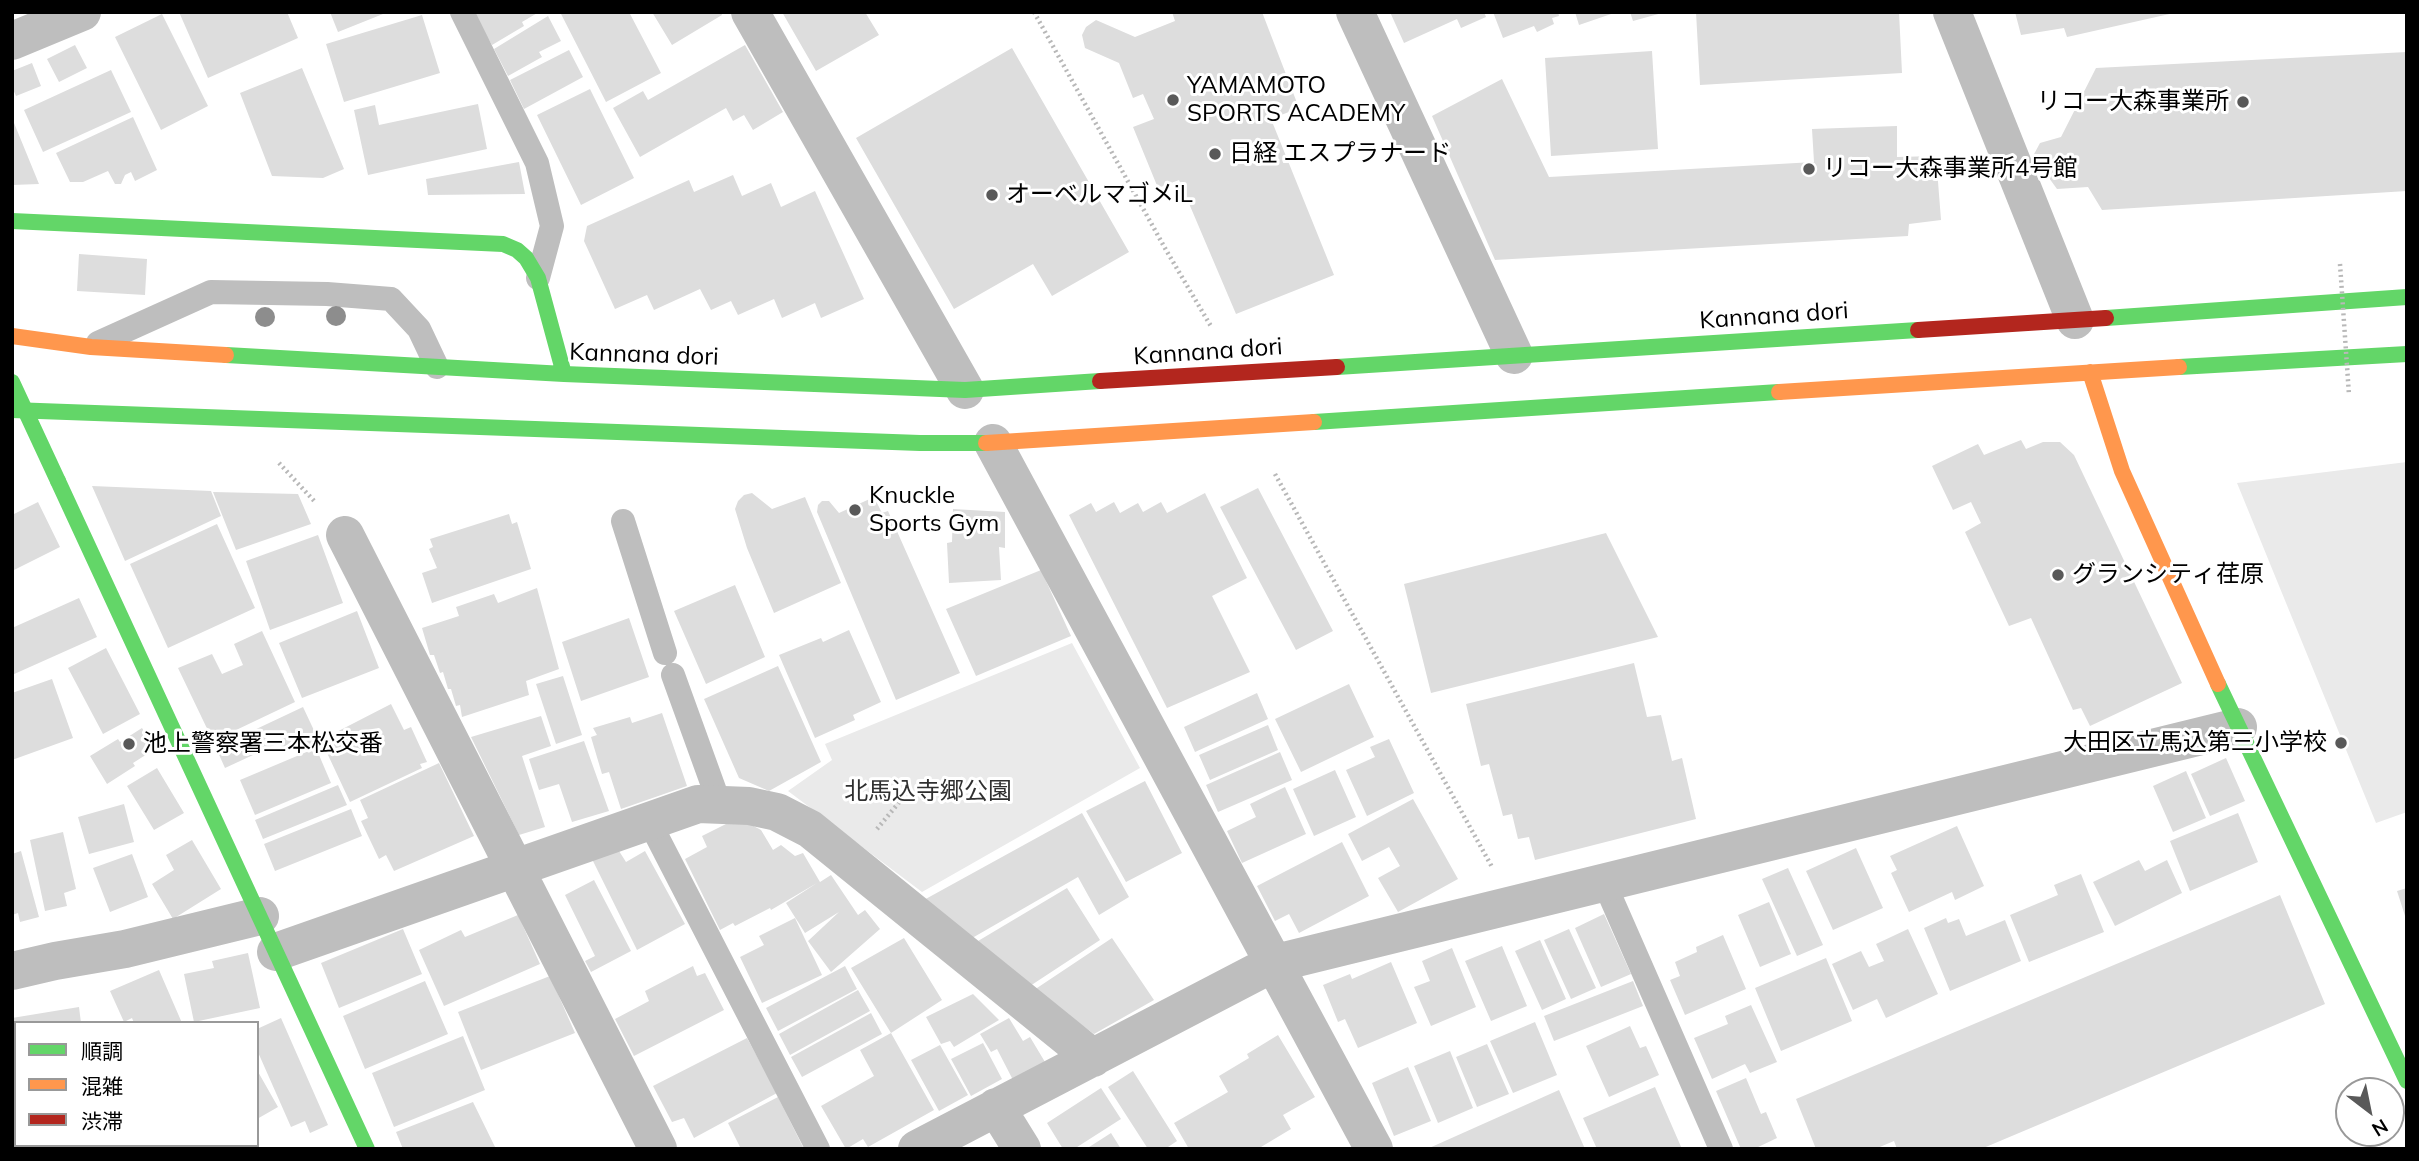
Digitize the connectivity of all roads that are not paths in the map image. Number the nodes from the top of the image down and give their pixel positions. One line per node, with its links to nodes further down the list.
1 (82, 12): 6 (street)
2 (462, 12): 8 (lane)
3 (750, 12): 19 (street)
4 (1355, 12): 14 (street)
5 (1951, 12): 10 (street)
6 (12, 41)
7 (12, 220): 8 (main road)
8 (538, 278): 17 (main road)
9 (2407, 297): 10 (main road, Kannana dori)
10 (2075, 320): 14 (main road, Kannana dori)
11 (12, 336): 12 (main road, Kannana dori)
12 (91, 347): 15 (main road, Kannana dori); 15 (lane)
13 (2407, 354): 16 (main road)
14 (1514, 355): 19 (main road, Kannana dori)
15 (437, 367): 17 (main road, Kannana dori)
16 (2090, 372): 23 (main road); 26 (main road)
17 (564, 374): 19 (main road, Kannana dori)
18 (12, 382): 31 (main road, bridge)
19 (965, 390)
20 (12, 410): 21 (main road)
21 (39, 412): 22 (main road); 23 (main road)
22 (12, 419)
23 (993, 443): 33 (street)
24 (623, 521): 27 (lane)
25 (345, 535): 29 (street)
26 (2238, 727): 30 (street); 36 (main road)
27 (720, 805): 28 (street); 35 (street)
28 (649, 821): 29 (street); 40 (lane)
29 (515, 869): 32 (street); 39 (street)
30 (1604, 882): 33 (street); 44 (lane)
31 (260, 916): 32 (main road); 34 (street)
32 (276, 952): 38 (main road)
33 (1272, 964): 35 (street); 43 (street)
34 (12, 971)
35 (1093, 1058): 37 (street)
36 (2407, 1082)
37 (996, 1107): 41 (street); 42 (street)
38 (367, 1149)
39 (658, 1149)
40 (818, 1149)
41 (917, 1149)
42 (1022, 1149)
43 (1374, 1149)
44 (1721, 1149)

